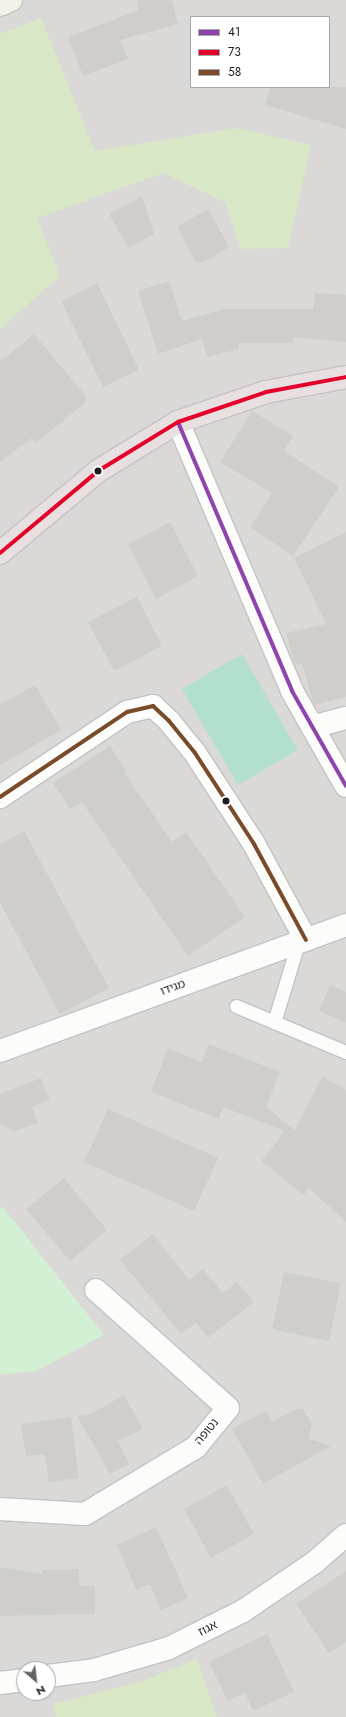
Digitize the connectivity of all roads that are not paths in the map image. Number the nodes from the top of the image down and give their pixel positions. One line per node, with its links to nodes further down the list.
1 (11, 0): 2 (street)
2 (0, 4)
3 (346, 377): 4 (highway)
4 (178, 422): 5 (highway); 7 (street)
5 (0, 553)
6 (346, 718): 7 (street)
7 (312, 727): 8 (street)
8 (346, 786)
9 (0, 796): 11 (street)
10 (346, 925): 11 (street, מגידו)
11 (302, 942): 13 (lane); 14 (street, מגידו)
12 (236, 1006): 13 (lane)
13 (274, 1022): 15 (lane)
14 (0, 1051)
15 (346, 1052)
16 (96, 1290): 17 (street, נטופה)
17 (0, 1509)
18 (346, 1535): 19 (street, אגוז)
19 (56, 1675)
20 (16, 1681): 21 (street)
21 (0, 1683)

